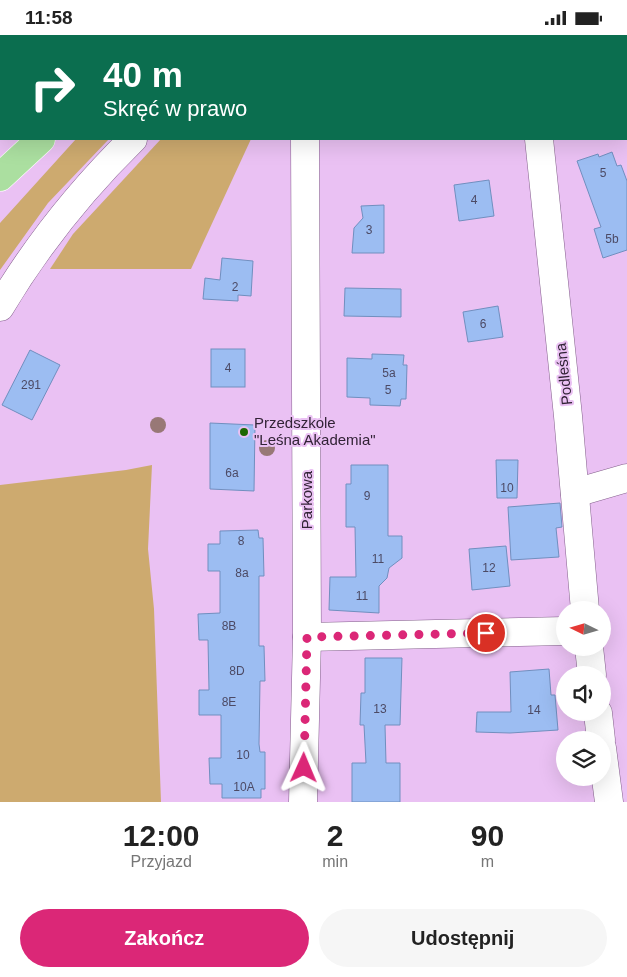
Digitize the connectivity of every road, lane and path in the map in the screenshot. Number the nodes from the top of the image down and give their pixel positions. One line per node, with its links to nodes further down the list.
1 (40, 140): 5 (main road)
2 (133, 140): 6 (street)
3 (305, 140): 11 (street, Parkowa)
4 (539, 140): 8 (street, Podleśna)
5 (0, 177)
6 (0, 307)
7 (627, 478): 8 (street)
8 (575, 493): 9 (street, Podleśna)
9 (585, 601)
10 (556, 631): 11 (street)
11 (307, 637): 13 (street, Parkowa)
12 (607, 786): 14 (street)
13 (303, 802)
14 (609, 802)

